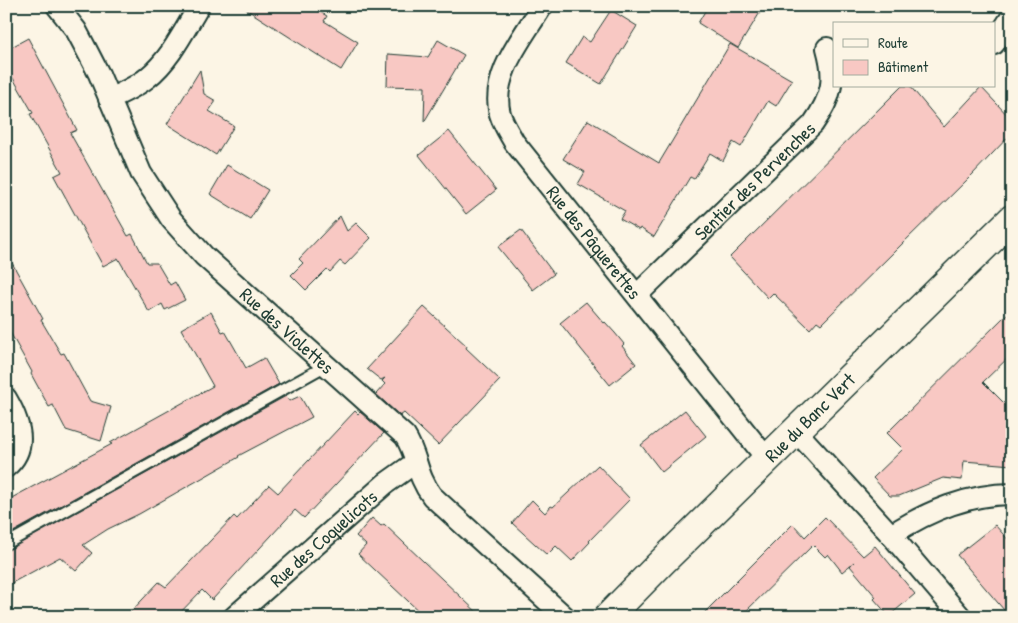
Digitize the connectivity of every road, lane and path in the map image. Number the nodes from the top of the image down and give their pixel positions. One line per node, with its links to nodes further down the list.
1 (57, 6): 7 (street, Rue des Violettes)
2 (199, 6): 7 (street)
3 (542, 6): 9 (street, Rue des Pâquerettes)
4 (1012, 16): 5 (street)
5 (996, 41)
6 (827, 48): 9 (street, Sentier des Pervenches)
7 (110, 99): 10 (street, Rue des Violettes)
8 (1012, 219): 12 (street, Rue du Banc Vert)
9 (637, 296): 13 (street, Rue des Pâquerettes)
10 (327, 365): 14 (street, Rue des Violettes); 18 (lane)
11 (6, 398): 15 (street)
12 (796, 431): 13 (street, Rue du Banc Vert); 17 (street)
13 (767, 459): 21 (street, Rue du Banc Vert)
14 (416, 462): 19 (street, Rue des Coquelicots); 20 (street, Rue des Violettes)
15 (6, 467)
16 (1012, 494): 17 (street)
17 (891, 535): 22 (street)
18 (6, 544)
19 (234, 617)
20 (566, 617)
21 (608, 617)
22 (961, 617)

